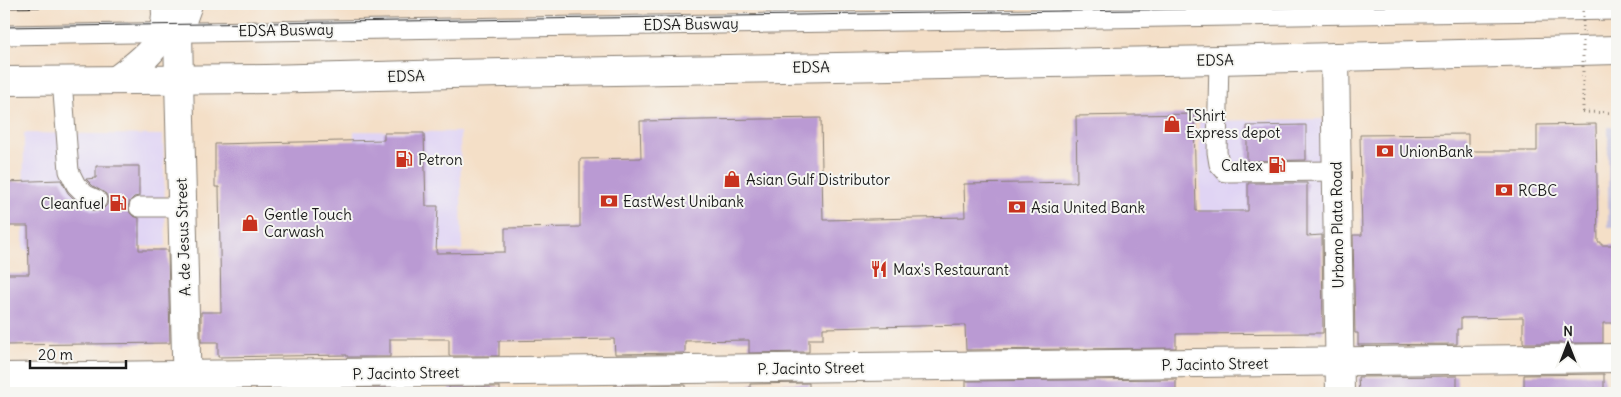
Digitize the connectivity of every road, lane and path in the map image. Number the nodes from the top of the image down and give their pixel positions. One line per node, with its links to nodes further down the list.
1 (165, 4): 6 (main road)
2 (188, 4): 6 (main road)
3 (1583, 4): 15 (path, bridge)
4 (1551, 7): 5 (lane, EDSA Busway); 6 (lane, EDSA Busway)
5 (1617, 10)
6 (170, 32): 7 (lane, EDSA Busway); 12 (main road); 13 (main road, A. de Jesus Street)
7 (4, 35)
8 (1617, 50): 9 (main road, EDSA)
9 (1334, 56): 10 (main road, EDSA); 16 (main road, Urbano Plata Road)
10 (1219, 60): 13 (main road, EDSA); 16 (lane)
11 (62, 80): 12 (main road, EDSA); 14 (main road, EDSA); 17 (lane)
12 (116, 80): 13 (main road, EDSA)
13 (178, 80): 19 (main road, A. de Jesus Street)
14 (4, 81)
15 (1617, 113)
16 (1336, 172): 21 (main road, Urbano Plata Road)
17 (97, 200)
18 (139, 207): 19 (lane)
19 (182, 207): 23 (main road, A. de Jesus Street)
20 (1617, 358): 21 (main road, P. Jacinto Street)
21 (1340, 362): 23 (main road, P. Jacinto Street); 24 (main road, Urbano Plata Road)
22 (4, 377): 23 (main road, P. Jacinto Street)
23 (187, 384)
24 (1340, 393)

